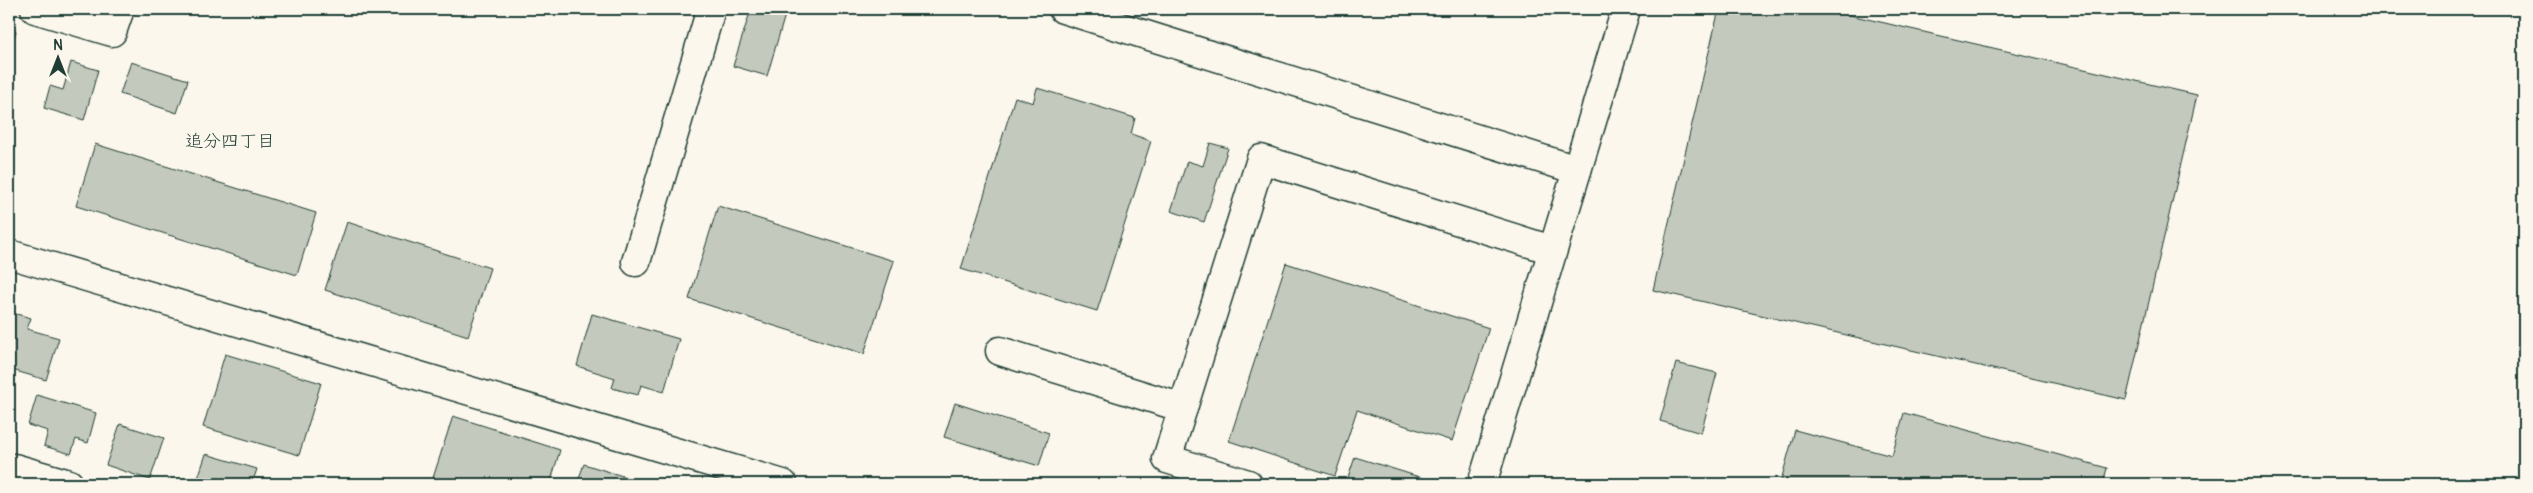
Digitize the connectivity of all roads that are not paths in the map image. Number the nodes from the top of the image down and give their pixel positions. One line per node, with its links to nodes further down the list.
1 (35, 9): 2 (street)
2 (120, 9)
3 (711, 9): 9 (street)
4 (1063, 9): 6 (street)
5 (1626, 9): 6 (street)
6 (1577, 170): 7 (street)
7 (1552, 250): 11 (street); 16 (street)
8 (9, 254): 14 (street)
9 (636, 262)
10 (1000, 351): 11 (street)
11 (1183, 408): 15 (street)
12 (9, 484): 13 (street)
13 (69, 484)
14 (783, 484)
15 (1248, 484)
16 (1482, 484)

